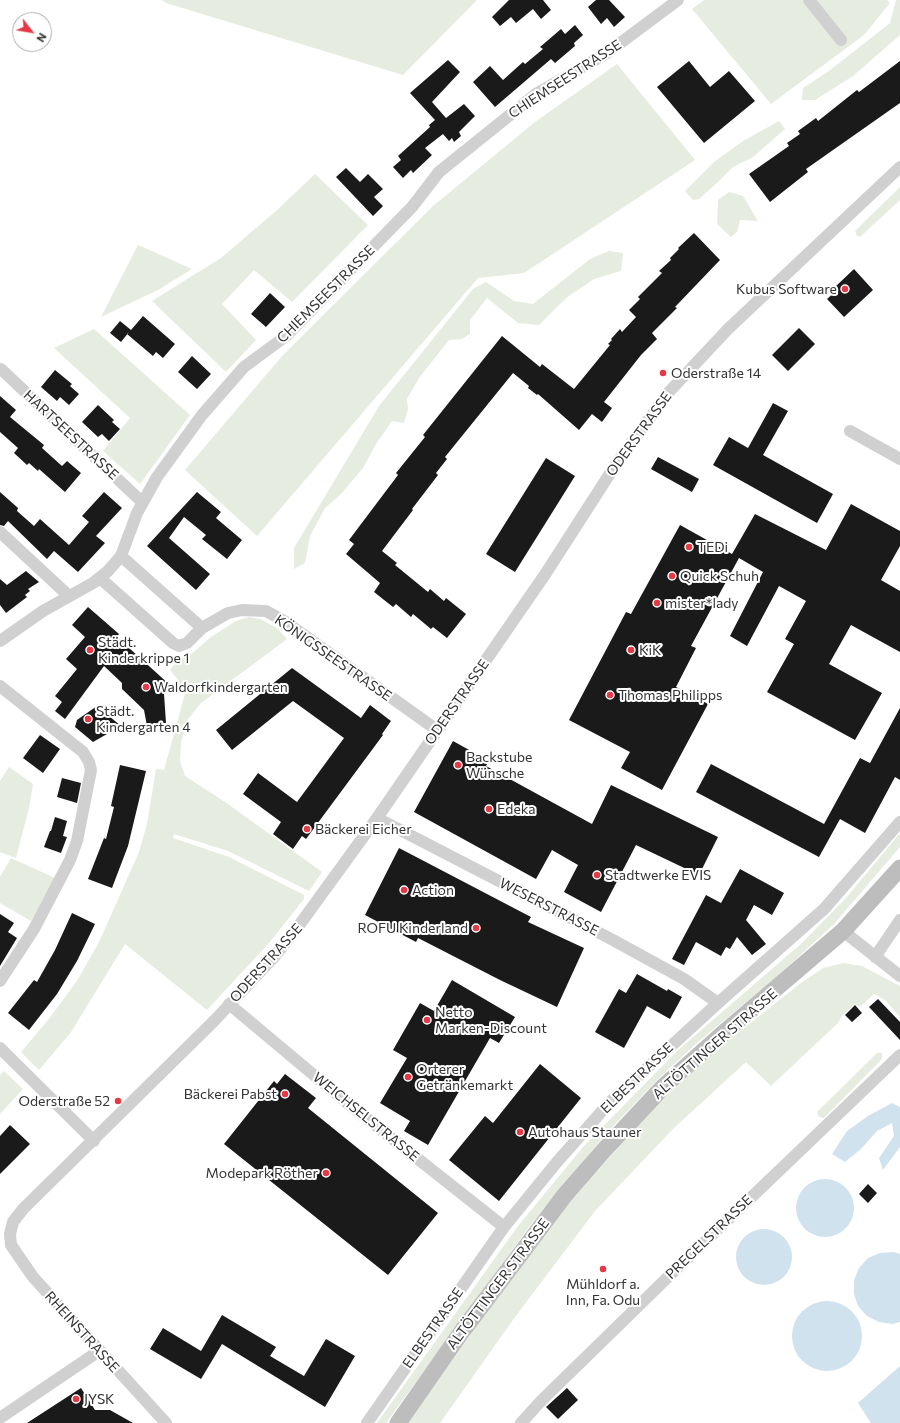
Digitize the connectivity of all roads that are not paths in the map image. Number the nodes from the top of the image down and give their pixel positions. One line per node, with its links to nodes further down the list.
1 (678, 0): 8 (street, CHIEMSEESTRASSE)
2 (809, 0): 3 (street)
3 (841, 40)
4 (900, 167): 16 (street, ODERSTRASSE)
5 (0, 369): 8 (street, HARTSEESTRASSE)
6 (850, 431): 7 (street)
7 (900, 459)
8 (142, 502): 10 (street, CHIEMSEESTRASSE)
9 (0, 532): 12 (street)
10 (121, 556): 11 (street, CHIEMSEESTRASSE); 13 (street)
11 (100, 578): 12 (street, CHIEMSEESTRASSE); 13 (street, KÖNIGSSEESTRASSE)
12 (69, 596): 14 (street, CHIEMSEESTRASSE)
13 (202, 628): 16 (street, KÖNIGSSEESTRASSE)
14 (0, 641)
15 (0, 686): 24 (street)
16 (437, 730): 17 (street, ODERSTRASSE)
17 (377, 818): 25 (street, WESERSTRASSE); 26 (street, ODERSTRASSE)
18 (900, 822): 25 (street, ELBESTRASSE)
19 (900, 868): 21 (main road, ALTÖTTINGER STRASSE)
20 (900, 920): 22 (street)
21 (843, 931): 22 (street); 36 (main road, ALTÖTTINGER STRASSE)
22 (875, 957): 23 (street)
23 (900, 976)
24 (0, 981)
25 (718, 1003): 30 (street, ELBESTRASSE)
26 (229, 1004): 29 (street, ODERSTRASSE); 30 (street, WEICHSELSTRASSE)
27 (0, 1048): 29 (street)
28 (900, 1055): 37 (street, PREGELSTRASSE)
29 (94, 1141): 31 (street, ODERSTRASSE)
30 (504, 1227): 35 (street, ELBESTRASSE)
31 (10, 1234): 32 (street, RHEINSTRASSE)
32 (99, 1351): 33 (street); 34 (street, RHEINSTRASSE)
33 (0, 1418)
34 (166, 1423)
35 (367, 1423)
36 (398, 1423)
37 (521, 1423)

